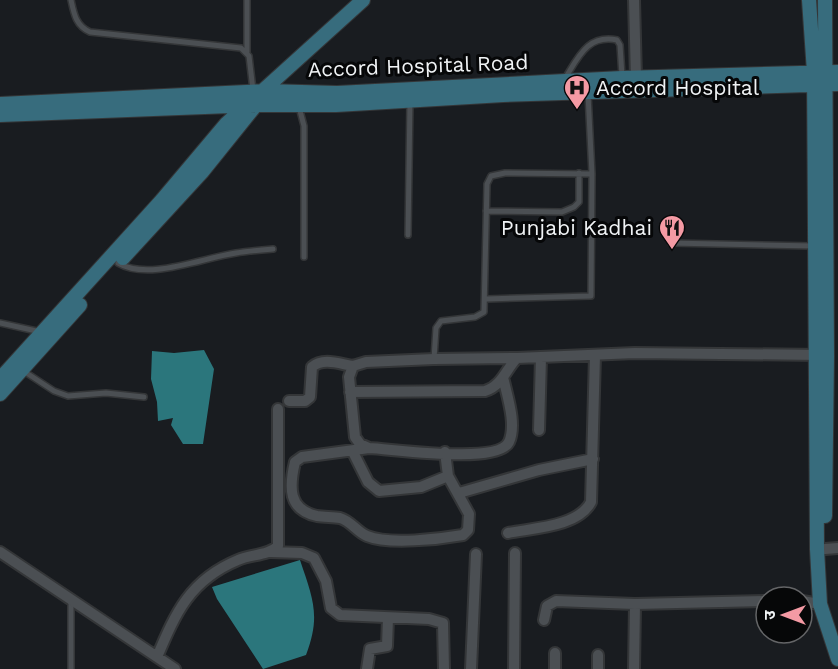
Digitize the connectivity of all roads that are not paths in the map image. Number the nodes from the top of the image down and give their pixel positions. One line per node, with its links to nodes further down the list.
1 (71, 0): 7 (lane)
2 (247, 0): 7 (lane)
3 (363, 0): 12 (street)
4 (634, 0): 10 (street)
5 (809, 0): 8 (street)
6 (825, 0): 8 (street)
7 (247, 52): 12 (lane)
8 (826, 78): 10 (street); 22 (street)
9 (564, 81): 10 (street, Accord Hospital Road); 10 (lane); 12 (street, Accord Hospital Road)
10 (627, 83): 11 (street)
11 (588, 94): 13 (street); 18 (lane)
12 (258, 95): 14 (street, Accord Hospital Road); 15 (street); 16 (street); 25 (street); 28 (street)
13 (410, 101): 15 (street); 20 (lane)
14 (0, 104)
15 (298, 105): 24 (lane)
16 (0, 115)
17 (579, 174): 18 (lane); 19 (lane); 19 (lane)
18 (592, 174): 26 (lane)
19 (486, 211): 26 (lane)
20 (408, 235)
21 (671, 243): 22 (lane)
22 (826, 248): 30 (street)
23 (273, 249): 25 (lane)
24 (304, 257)
25 (118, 263): 35 (street)
26 (486, 299): 33 (lane)
27 (0, 323): 28 (lane)
28 (43, 332): 37 (street)
29 (595, 355): 30 (street); 32 (street); 47 (street)
30 (821, 355): 51 (street); 60 (street)
31 (518, 357): 32 (street); 33 (street); 36 (street)
32 (542, 357): 43 (street)
33 (434, 359): 34 (street)
34 (353, 366): 38 (street); 41 (street)
35 (21, 370): 39 (street); 40 (lane)
36 (503, 378): 38 (street); 46 (street)
37 (0, 379)
38 (350, 392): 44 (street)
39 (0, 394)
40 (144, 397)
41 (290, 401)
42 (278, 409): 53 (street)
43 (539, 430)
44 (369, 448): 45 (street); 46 (street)
45 (353, 452): 48 (street); 49 (street)
46 (445, 452): 48 (street)
47 (593, 459): 49 (street); 50 (street)
48 (448, 476): 49 (street)
49 (459, 493)
50 (508, 533)
51 (831, 549): 63 (street)
52 (0, 552): 56 (street)
53 (270, 552): 61 (street); 66 (street)
54 (515, 553): 73 (street)
55 (476, 554): 72 (street)
56 (71, 601): 66 (street); 68 (lane)
57 (754, 601): 59 (street)
58 (814, 603): 60 (street)
59 (635, 604): 62 (street); 76 (street)
60 (820, 604): 67 (street)
61 (388, 618): 70 (street); 71 (street)
62 (544, 620)
63 (838, 630)
64 (555, 653): 74 (street)
65 (598, 655): 75 (street)
66 (157, 657): 69 (street)
67 (838, 659)
68 (71, 669)
69 (175, 669)
70 (367, 669)
71 (444, 669)
72 (471, 669)
73 (514, 669)
74 (555, 669)
75 (598, 669)
76 (634, 669)

